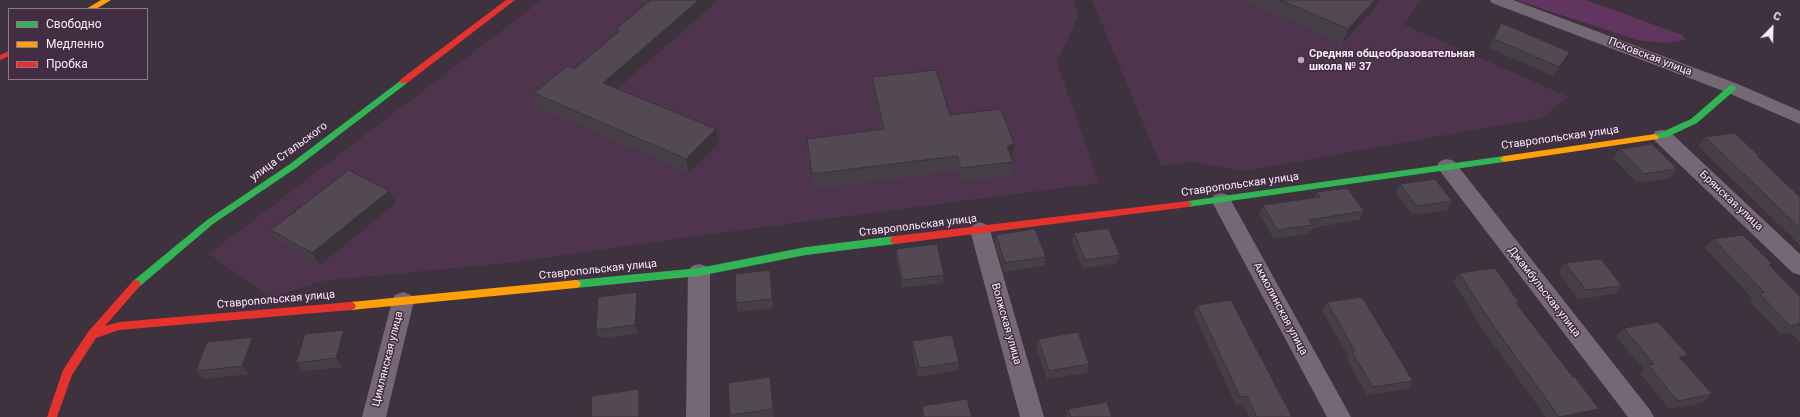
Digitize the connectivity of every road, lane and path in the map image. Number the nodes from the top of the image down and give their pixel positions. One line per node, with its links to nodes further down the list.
1 (107, 0): 4 (street)
2 (511, 0): 14 (street, улица Стальского)
3 (1498, 0): 5 (street, Псковская улица)
4 (92, 8)
5 (1732, 88): 6 (street, Псковская улица); 7 (street, Ставропольская улица)
6 (1800, 118)
7 (1662, 136): 8 (street, Ставропольская улица); 11 (street, Брянская улица)
8 (1447, 166): 9 (street, Ставропольская улица); 20 (street, Джамбульская улица)
9 (1221, 200): 10 (street, Ставропольская улица); 19 (street, Акмолинская улица)
10 (980, 230): 12 (street, Ставропольская улица); 18 (street, Волжская улица)
11 (1800, 267)
12 (699, 272): 13 (street, Ставропольская улица); 17 (street)
13 (403, 302): 14 (street, Ставропольская улица); 16 (street, Цимлянская улица)
14 (92, 335): 15 (street, улица Стальского)
15 (52, 417)
16 (374, 417)
17 (698, 417)
18 (1032, 417)
19 (1339, 417)
20 (1642, 417)

